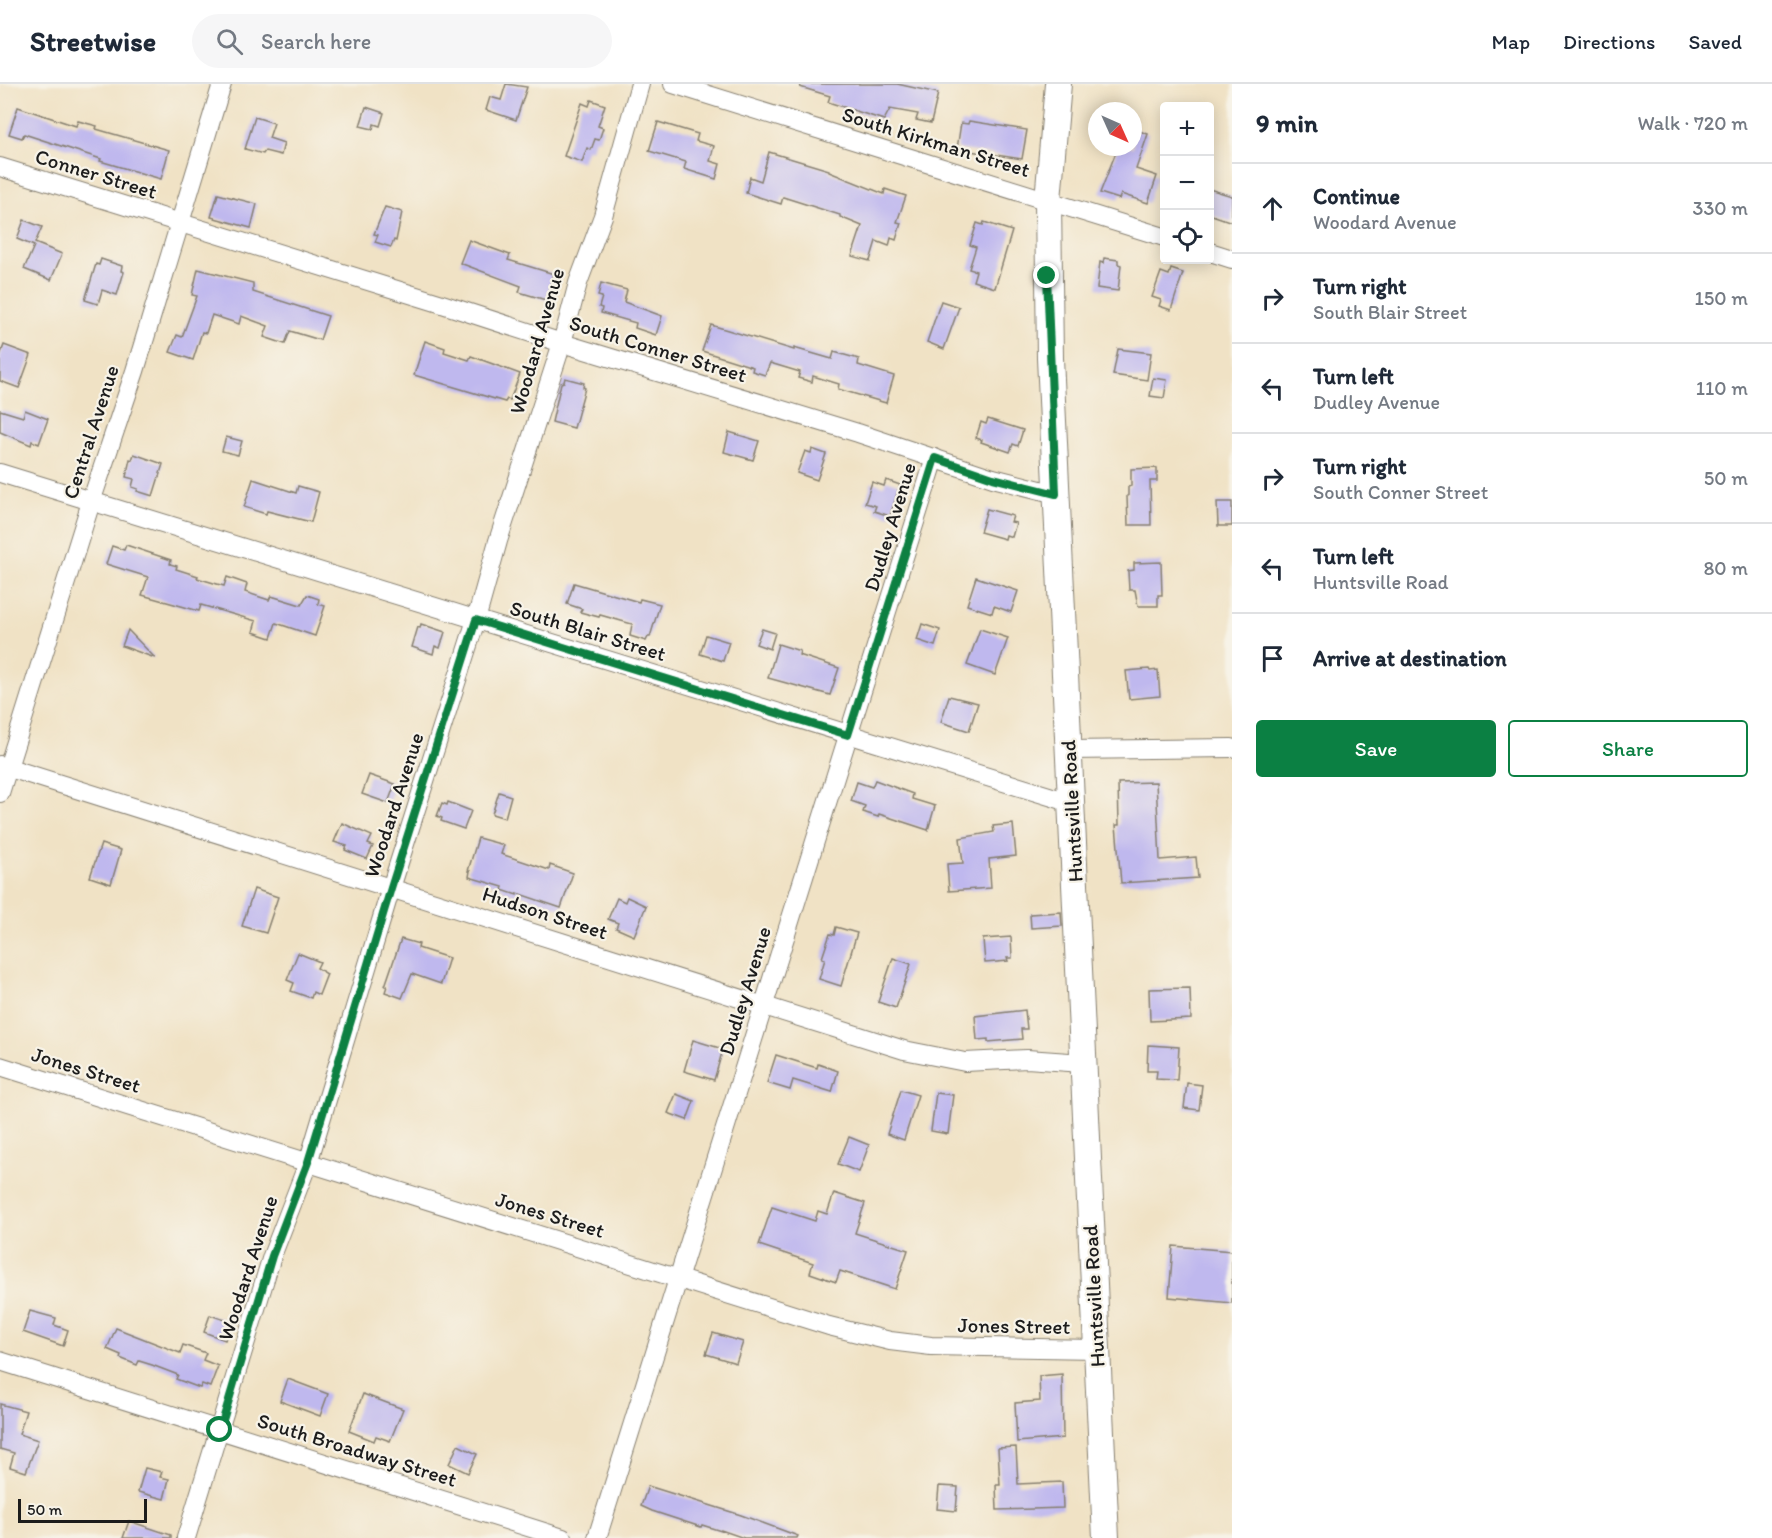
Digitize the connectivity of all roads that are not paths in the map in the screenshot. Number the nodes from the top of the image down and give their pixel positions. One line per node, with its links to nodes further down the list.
1 (222, 84): 7 (street, Central Avenue)
2 (640, 84): 11 (street, Woodard Avenue)
3 (673, 84): 6 (street, South Kirkman Street)
4 (1058, 84): 6 (main road, Huntsville Road)
5 (0, 167): 7 (street, Conner Street)
6 (1048, 200): 8 (street, South Kirkman Street); 14 (main road, Huntsville Road)
7 (179, 223): 11 (street, South Conner Street); 15 (street, Central Avenue)
8 (1160, 236)
9 (1214, 254): 10 (street)
10 (1232, 259)
11 (562, 343): 12 (street, South Conner Street); 16 (street, Woodard Avenue)
12 (935, 458): 14 (street, South Conner Street); 17 (street, Dudley Avenue)
13 (0, 473): 15 (street, South Blair Street)
14 (1056, 494): 19 (main road, Huntsville Road)
15 (91, 502): 16 (street, South Blair Street); 20 (street, Central Avenue)
16 (476, 620): 17 (street, South Blair Street); 23 (street, Woodard Avenue)
17 (848, 735): 22 (street, South Blair Street); 24 (street, Dudley Avenue)
18 (1232, 748): 19 (street)
19 (1069, 750): 22 (main road, Huntsville Road)
20 (4, 766): 21 (street, Central Avenue); 23 (street, Hudson Street)
21 (0, 793)
22 (1072, 803): 25 (main road, Huntsville Road)
23 (391, 888): 24 (street, Hudson Street); 27 (street, Woodard Avenue)
24 (764, 1006): 25 (street, Hudson Street); 28 (street, Dudley Avenue)
25 (1083, 1063): 29 (main road, Huntsville Road)
26 (0, 1066): 27 (street, Jones Street)
27 (308, 1162): 28 (street, Jones Street); 31 (street, Woodard Avenue)
28 (678, 1279): 29 (street, Jones Street); 34 (street, Dudley Avenue)
29 (1097, 1349): 35 (main road, Huntsville Road)
30 (0, 1361): 31 (street, South Broadway Street)
31 (220, 1430): 32 (street, Woodard Avenue); 33 (street, South Broadway Street)
32 (186, 1538)
33 (563, 1538)
34 (597, 1538)
35 (1106, 1538)

